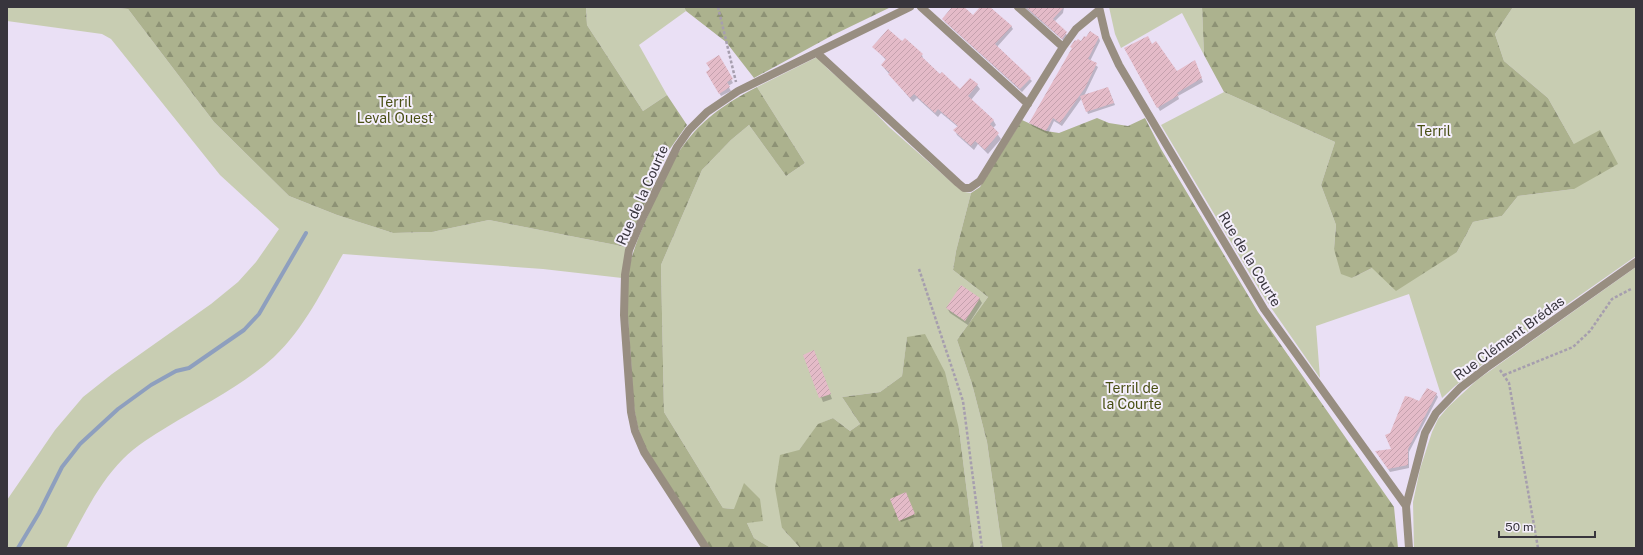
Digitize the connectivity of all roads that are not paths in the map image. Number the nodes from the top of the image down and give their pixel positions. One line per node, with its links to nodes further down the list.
1 (910, 7): 6 (street, Rue de la Courte)
2 (921, 7): 7 (street)
3 (1018, 7): 5 (street)
4 (1099, 9): 5 (street, Rue de la Courte); 9 (street, Rue de la Courte)
5 (1063, 47): 7 (street, Rue de la Courte)
6 (817, 53): 7 (street, Rue de la Courte); 10 (street, Rue de la Courte)
7 (1028, 104)
8 (1636, 262): 9 (street, Rue Clément Brédas)
9 (1406, 506): 11 (street, Rue Clément Brédas)
10 (706, 548)
11 (1409, 548)

